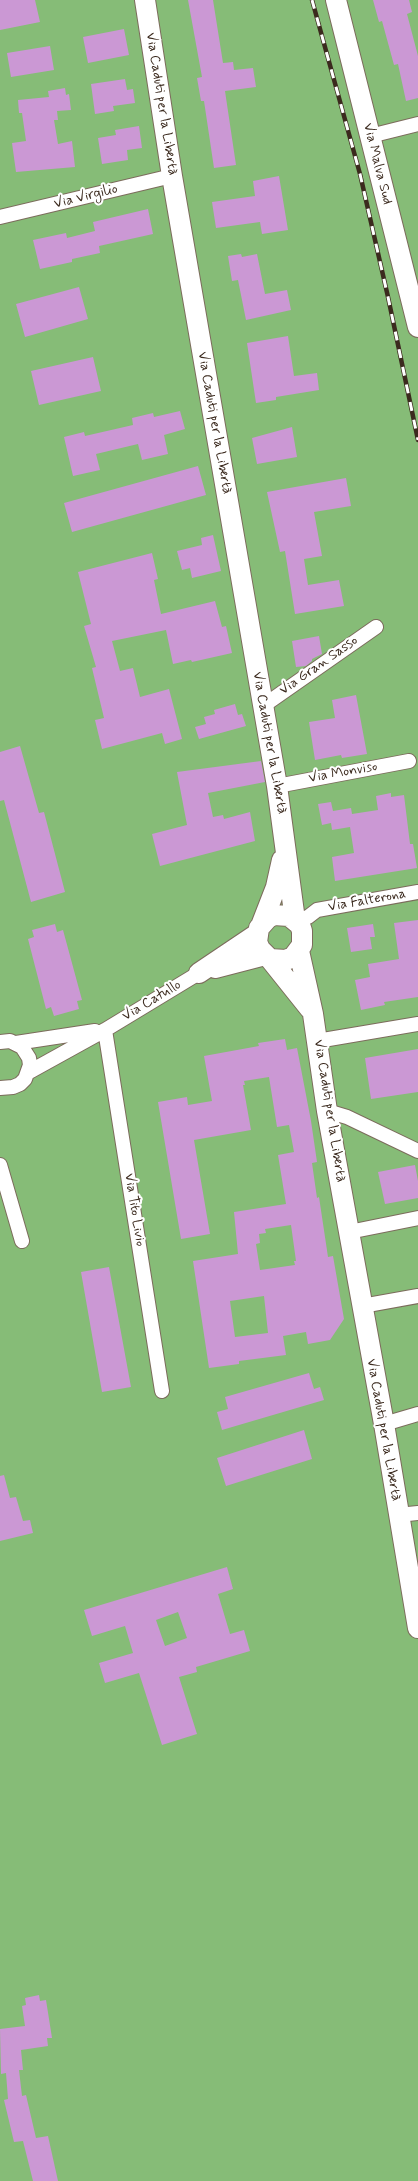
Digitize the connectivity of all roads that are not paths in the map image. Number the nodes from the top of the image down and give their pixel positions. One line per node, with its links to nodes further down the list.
1 (145, 0): 5 (street, Via Caduti per la Libertà)
2 (336, 0): 4 (street, Via Malva Sud)
3 (418, 124): 4 (street)
4 (370, 136): 7 (street, Via Malva Sud)
5 (172, 176): 6 (street, Via Virgilio); 9 (street, Via Caduti per la Libertà)
6 (0, 217)
7 (418, 327)
8 (376, 627): 9 (street, Via Gran Sasso)
9 (263, 706): 11 (street, Via Caduti per la Libertà)
10 (409, 761): 11 (street, Via Monviso)
11 (277, 786): 12 (street, Via Caduti per la Libertà)
12 (286, 846): 14 (street, Via Caduti per la Libertà); 15 (street)
13 (418, 892): 14 (street, Via Falterona)
14 (295, 920): 15 (street); 16 (street)
15 (259, 929): 17 (street); 18 (street)
16 (299, 951): 17 (street); 19 (street, Via Caduti per la Libertà)
17 (268, 957): 18 (street); 19 (street)
18 (199, 972): 21 (street, Via Catullo)
19 (313, 1014): 23 (street, Via Caduti per la Libertà)
20 (418, 1024): 23 (street)
21 (105, 1030): 22 (street, Via Catullo); 24 (street, Via Catullo); 34 (street, Via Tito Livio)
22 (5, 1040): 24 (street, Via Catullo)
23 (317, 1041): 26 (street, Via Caduti per la Libertà)
24 (29, 1072): 25 (street, Via Catullo)
25 (2, 1090)
26 (327, 1111): 27 (street); 30 (street, Via Caduti per la Libertà)
27 (418, 1151)
28 (0, 1165): 31 (street)
29 (418, 1218): 30 (street)
30 (350, 1232): 33 (street, Via Caduti per la Libertà)
31 (22, 1240)
32 (418, 1296): 33 (street)
33 (362, 1306): 36 (street, Via Caduti per la Libertà)
34 (162, 1391)
35 (418, 1414): 36 (street)
36 (384, 1424): 38 (street, Via Caduti per la Libertà)
37 (418, 1513): 38 (street)
38 (398, 1515): 39 (street, Via Caduti per la Libertà)
39 (418, 1628)

